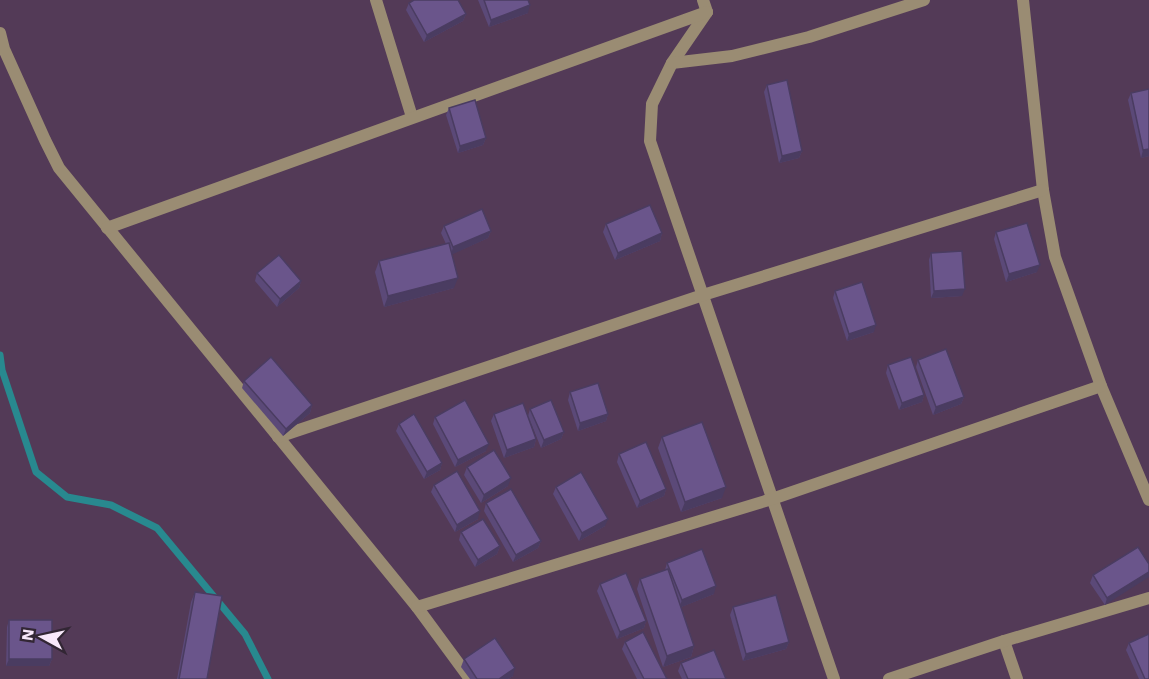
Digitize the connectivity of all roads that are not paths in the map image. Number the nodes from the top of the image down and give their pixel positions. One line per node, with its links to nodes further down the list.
1 (376, 0): 7 (street)
2 (924, 0): 6 (street)
3 (1023, 0): 8 (street)
4 (705, 6): 6 (street); 7 (street)
5 (0, 33): 9 (street)
6 (672, 63): 10 (street)
7 (412, 117): 9 (street)
8 (1043, 190): 10 (street); 11 (street)
9 (107, 228): 12 (street)
10 (703, 295): 12 (street); 13 (street)
11 (1101, 386): 13 (street); 14 (street)
12 (279, 438): 16 (street)
13 (772, 499): 16 (street); 19 (street)
14 (1149, 500)
15 (1149, 598): 17 (street)
16 (417, 607): 18 (street)
17 (1004, 641): 20 (street); 21 (street)
18 (470, 679)
19 (834, 679)
20 (889, 679)
21 (1017, 679)

